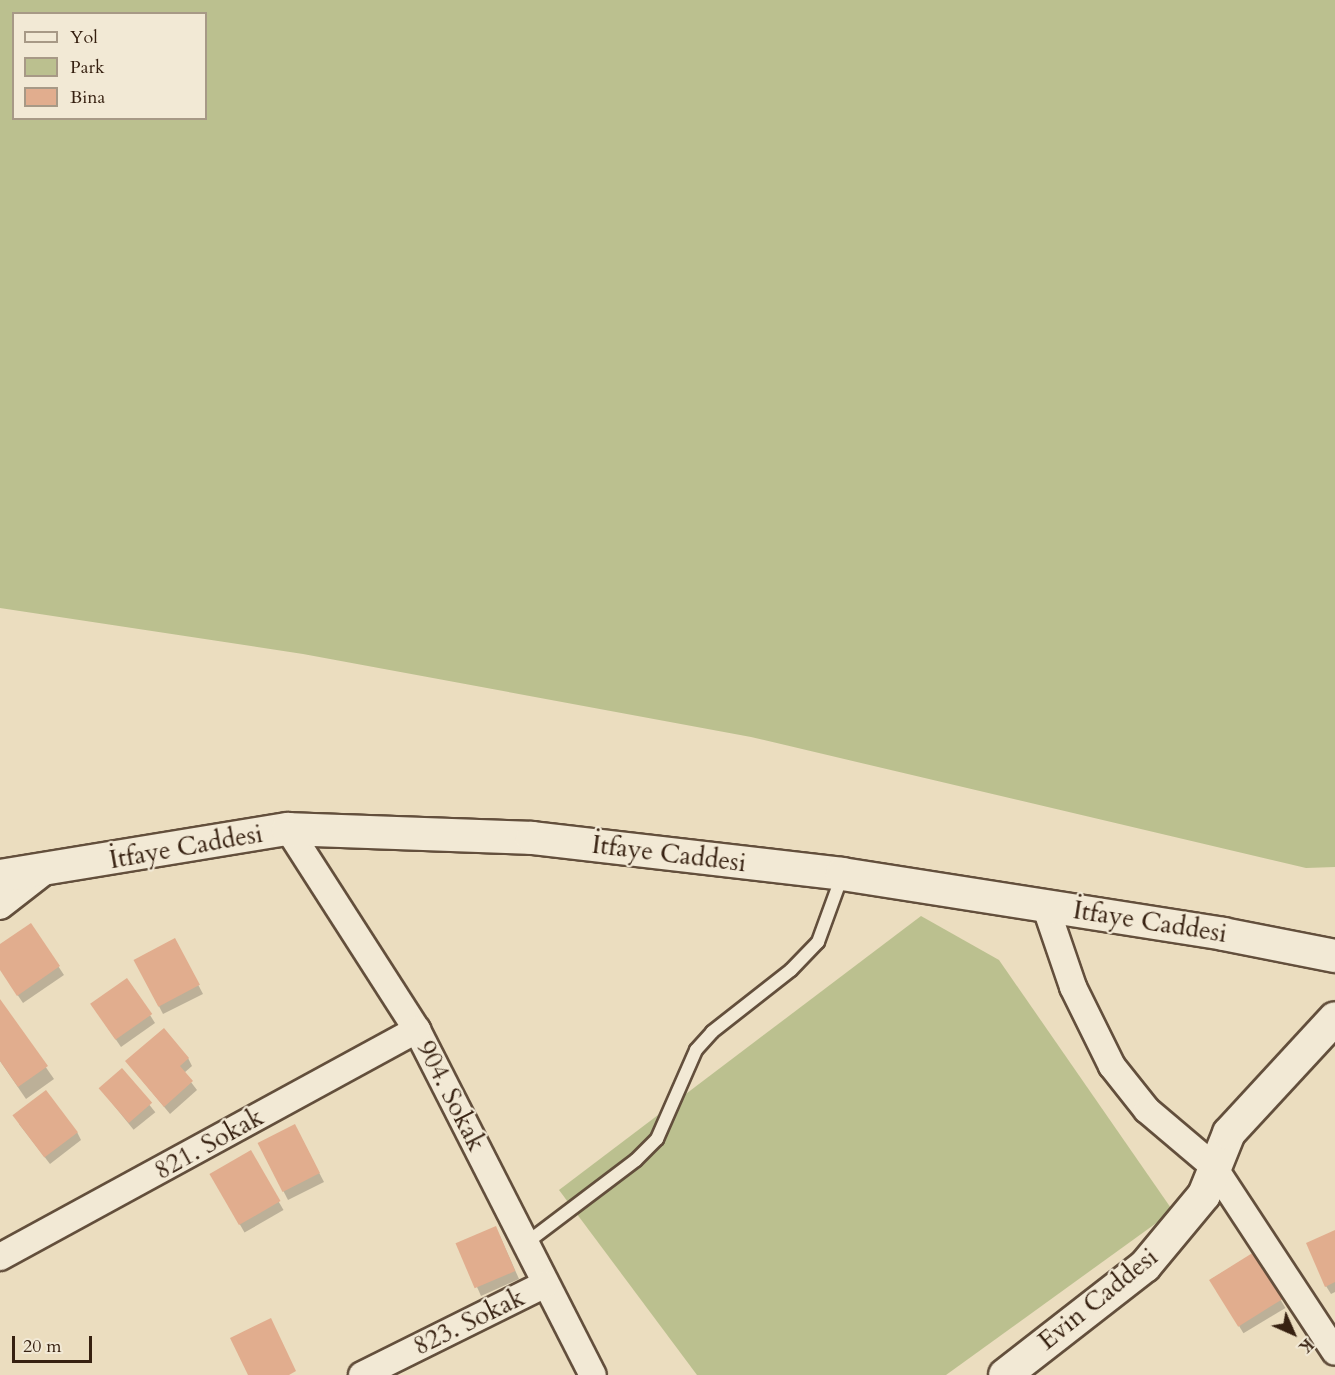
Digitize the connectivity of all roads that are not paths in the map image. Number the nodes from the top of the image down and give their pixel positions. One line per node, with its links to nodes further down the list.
1 (288, 829): 2 (street, İtfaye Caddesi); 3 (street, İtfaye Caddesi); 9 (street, 904. Sokak)
2 (45, 871): 4 (street, İtfaye Caddesi); 6 (street)
3 (842, 874): 5 (street, İtfaye Caddesi); 11 (lane)
4 (0, 876)
5 (1045, 905): 7 (street, İtfaye Caddesi); 10 (street)
6 (0, 906)
7 (1335, 956)
8 (1335, 1018): 10 (street, Evin Caddesi)
9 (417, 1030): 11 (street, 904. Sokak); 12 (street, 821. Sokak)
10 (1213, 1167): 14 (street); 17 (street, Evin Caddesi)
11 (525, 1244): 13 (street, 904. Sokak)
12 (0, 1257)
13 (545, 1284): 15 (street, 823. Sokak); 16 (street, 904. Sokak)
14 (1335, 1352)
15 (362, 1375)
16 (593, 1375)
17 (1005, 1375)

